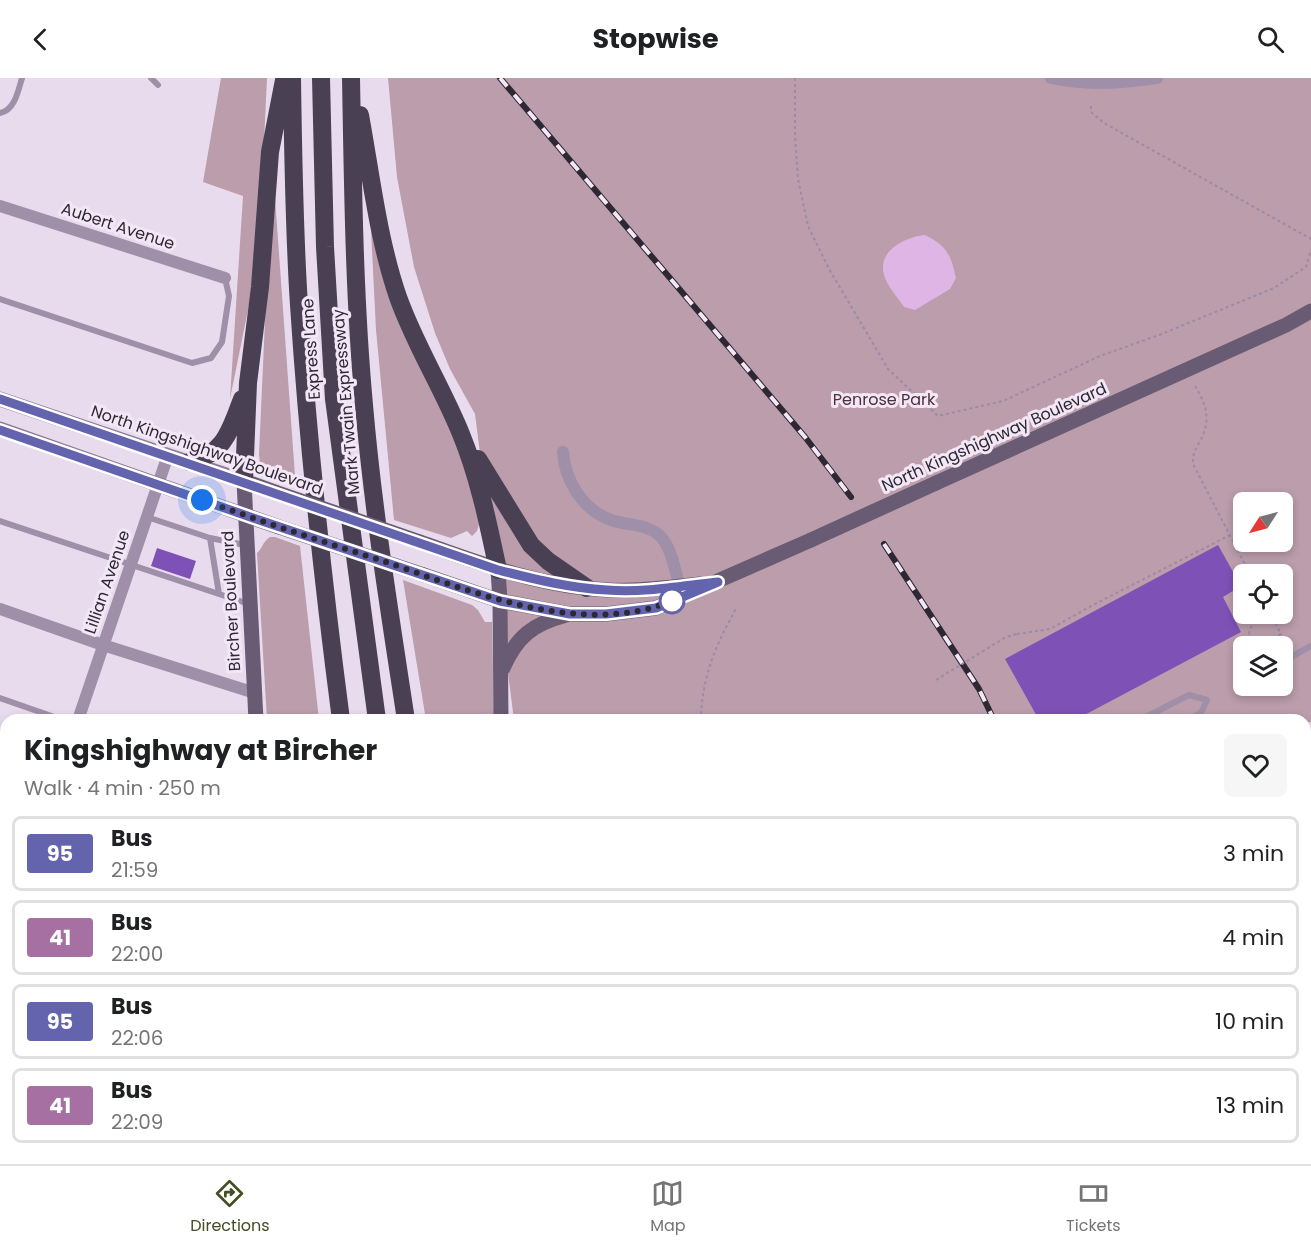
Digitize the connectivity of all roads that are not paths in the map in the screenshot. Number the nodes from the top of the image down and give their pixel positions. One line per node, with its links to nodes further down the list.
1 (22, 78): 10 (lane)
2 (151, 78): 9 (lane)
3 (284, 78): 17 (highway)
4 (291, 78): 50 (highway)
5 (321, 78): 51 (highway, Express Lane)
6 (352, 78): 20 (highway); 52 (highway, Mark Twain Expressway)
7 (1051, 78): 8 (street)
8 (1157, 78)
9 (158, 85)
10 (0, 113)
11 (0, 206): 12 (street, Aubert Avenue)
12 (225, 279): 13 (lane)
13 (0, 299)
14 (1311, 310): 16 (main road, North Kingshighway Boulevard)
15 (1311, 321): 16 (main road, North Kingshighway Boulevard)
16 (1286, 325): 33 (main road, North Kingshighway Boulevard, bridge)
17 (248, 383): 23 (highway); 24 (highway)
18 (0, 399): 22 (main road, North Kingshighway Boulevard)
19 (0, 429): 25 (main road, North Kingshighway Boulevard)
20 (460, 432): 32 (highway); 35 (highway)
21 (563, 452): 34 (street)
22 (168, 455): 23 (main road, North Kingshighway Boulevard); 25 (street, Lillian Avenue)
23 (189, 462): 24 (main road, North Kingshighway Boulevard)
24 (244, 481): 26 (main road, Bircher Boulevard); 32 (main road, North Kingshighway Boulevard, bridge)
25 (158, 484): 26 (main road, North Kingshighway Boulevard); 27 (street, Lillian Avenue)
26 (245, 515): 30 (main road, Bircher Boulevard); 37 (main road, North Kingshighway Boulevard, bridge)
27 (147, 517): 29 (lane); 31 (street, Lillian Avenue)
28 (0, 521): 31 (lane)
29 (210, 538): 30 (lane); 36 (lane)
30 (246, 545): 38 (main road, Bircher Boulevard)
31 (130, 565): 36 (lane); 41 (street, Lillian Avenue)
32 (498, 570): 35 (main road, North Kingshighway Boulevard); 37 (main road)
33 (718, 582): 34 (main road, North Kingshighway Boulevard); 40 (main road, North Kingshighway Boulevard)
34 (680, 586): 35 (main road, North Kingshighway Boulevard)
35 (587, 588)
36 (219, 594): 38 (lane)
37 (500, 601): 40 (main road, North Kingshighway Boulevard); 44 (main road)
38 (249, 603): 45 (main road, Bircher Boulevard)
39 (0, 609): 41 (street)
40 (570, 614): 44 (main road)
41 (103, 645): 45 (street); 48 (street, Lillian Avenue)
42 (1311, 646): 43 (lane)
43 (1293, 656)
44 (501, 674): 53 (main road)
45 (255, 693): 49 (main road, Bircher Boulevard)
46 (0, 698): 47 (lane)
47 (46, 714)
48 (80, 714)
49 (256, 714)
50 (340, 714)
51 (376, 714)
52 (404, 714)
53 (501, 714)
54 (1152, 714): 55 (lane)
55 (1200, 714)

